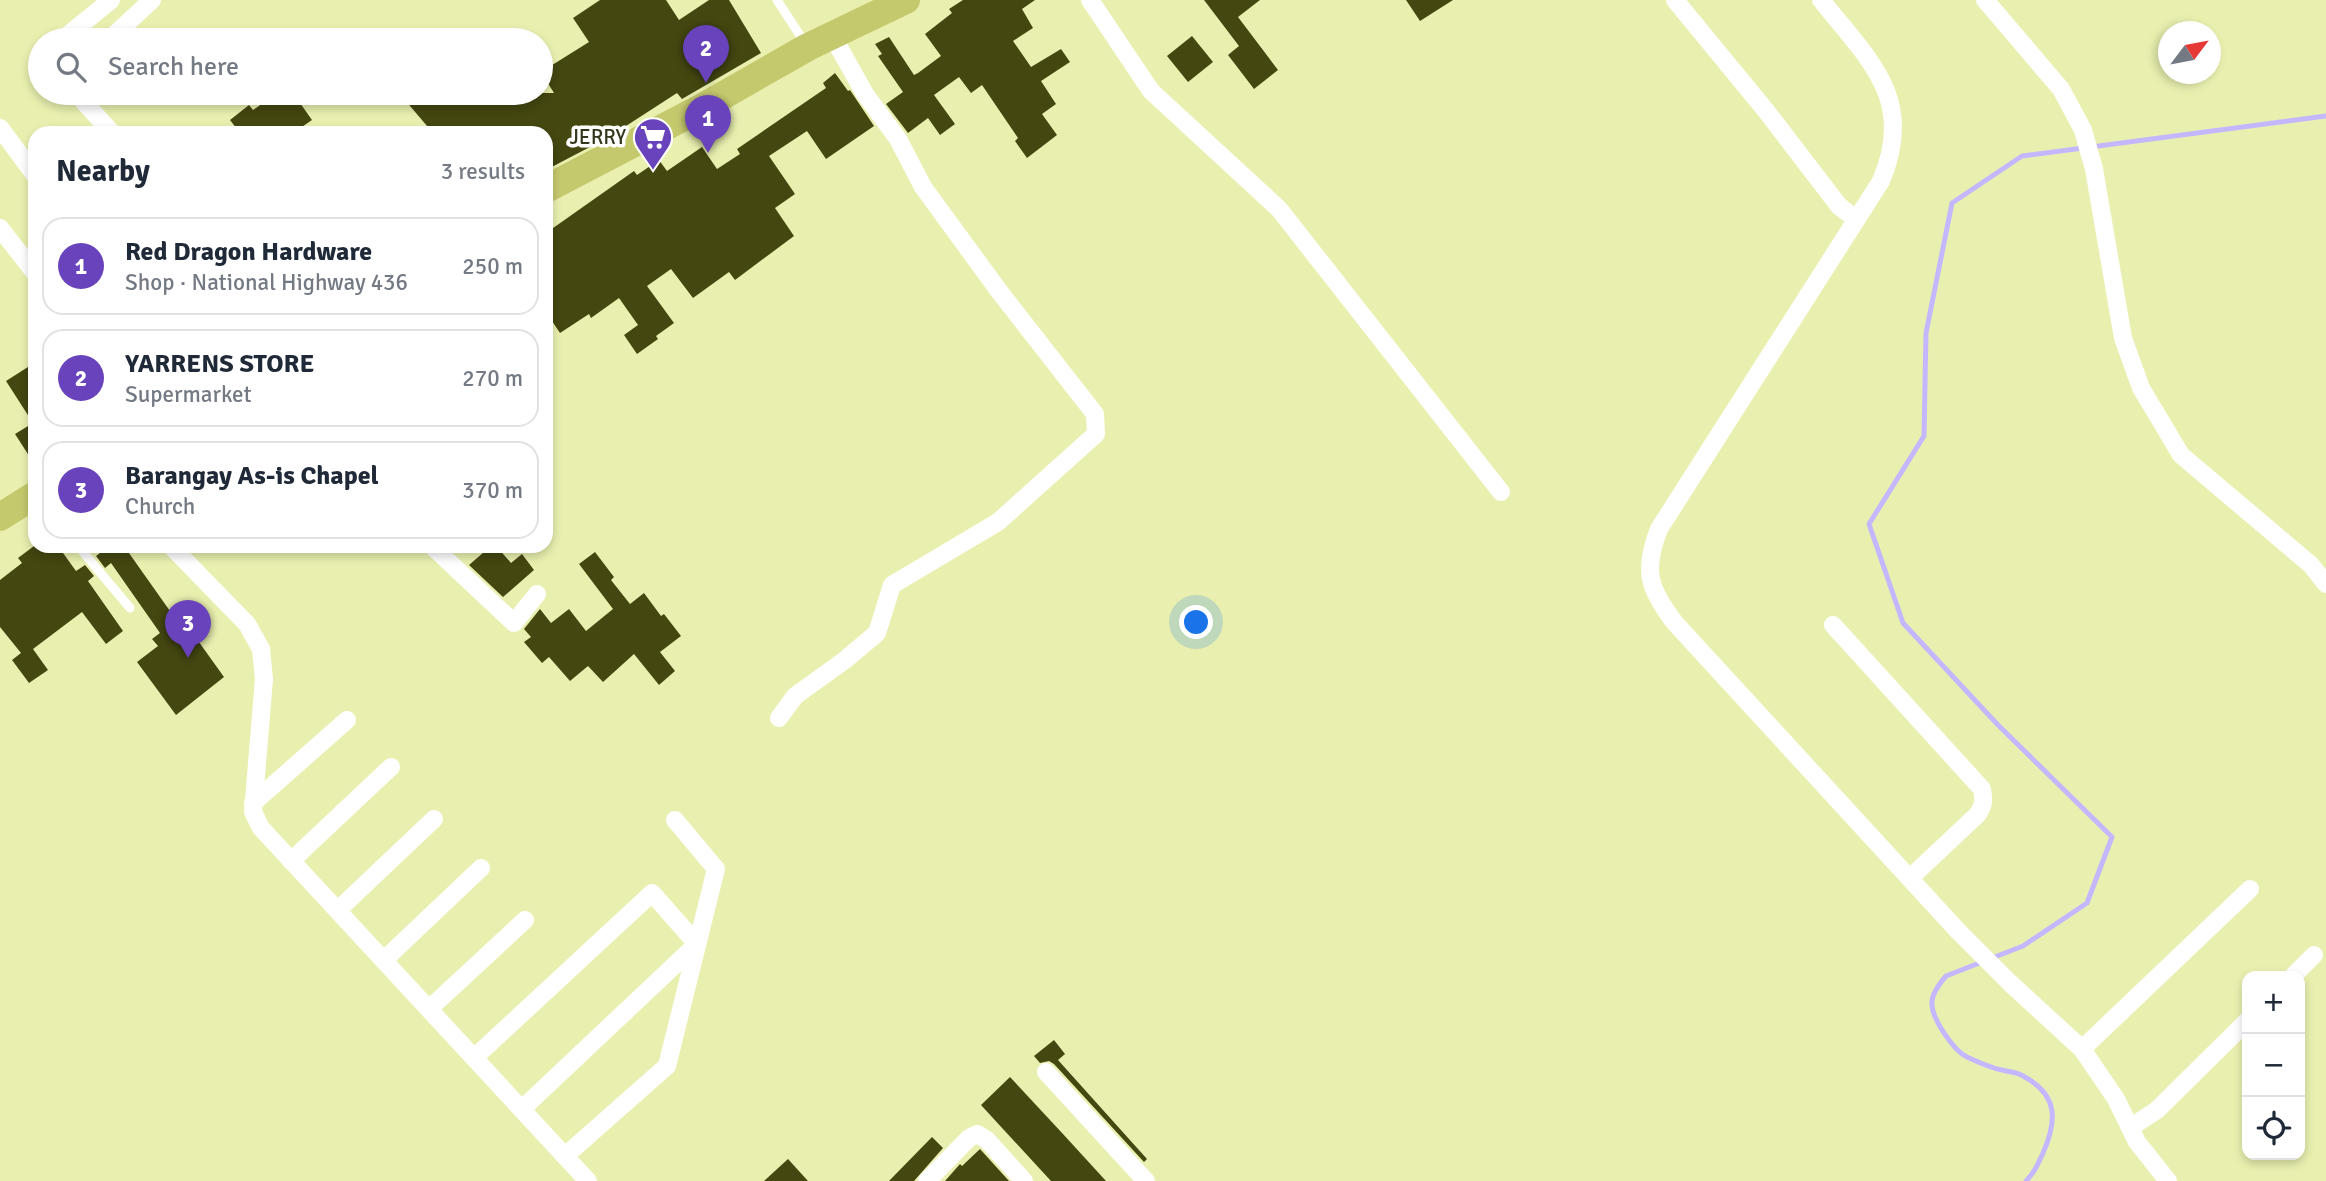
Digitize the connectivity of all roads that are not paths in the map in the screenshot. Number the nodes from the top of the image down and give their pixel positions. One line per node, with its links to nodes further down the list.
1 (111, 0): 9 (street)
2 (152, 0): 10 (street)
3 (777, 0): 11 (lane)
4 (906, 0): 11 (main road)
5 (1090, 0): 20 (street)
6 (1675, 0): 17 (street)
7 (1821, 0): 17 (street)
8 (1985, 0): 26 (street)
9 (77, 28)
10 (121, 28)
11 (820, 41): 16 (main road); 30 (street)
12 (87, 105): 13 (street)
13 (106, 126)
14 (0, 128): 15 (street)
15 (28, 166)
16 (553, 186)
17 (1856, 219): 38 (street)
18 (0, 228): 19 (street)
19 (28, 265)
20 (1501, 492)
21 (28, 499): 22 (main road)
22 (0, 517)
23 (84, 553): 28 (lane)
24 (178, 553): 33 (street)
25 (439, 553): 27 (street)
26 (2326, 584)
27 (537, 594)
28 (130, 608)
29 (1833, 625): 38 (street)
30 (779, 718)
31 (347, 720): 33 (street)
32 (391, 768): 36 (street)
33 (253, 803): 36 (street)
34 (434, 819): 40 (street)
35 (675, 821): 42 (street)
36 (291, 861): 40 (street)
37 (481, 869): 44 (street)
38 (1910, 878): 48 (street)
39 (2250, 889): 48 (street)
40 (338, 910): 44 (street)
41 (525, 920): 46 (street)
42 (697, 944): 49 (street); 51 (street); 53 (street)
43 (2314, 955): 45 (street)
44 (384, 960): 46 (street)
45 (2298, 971)
46 (429, 1009): 49 (street)
47 (2242, 1026): 52 (street)
48 (2082, 1049): 52 (street)
49 (475, 1057): 51 (street)
50 (1046, 1072): 57 (street)
51 (522, 1109): 53 (street)
52 (2131, 1127): 58 (street)
53 (565, 1156): 55 (street)
54 (932, 1179): 56 (street)
55 (588, 1181)
56 (1024, 1181)
57 (1146, 1181)
58 (2168, 1181)

